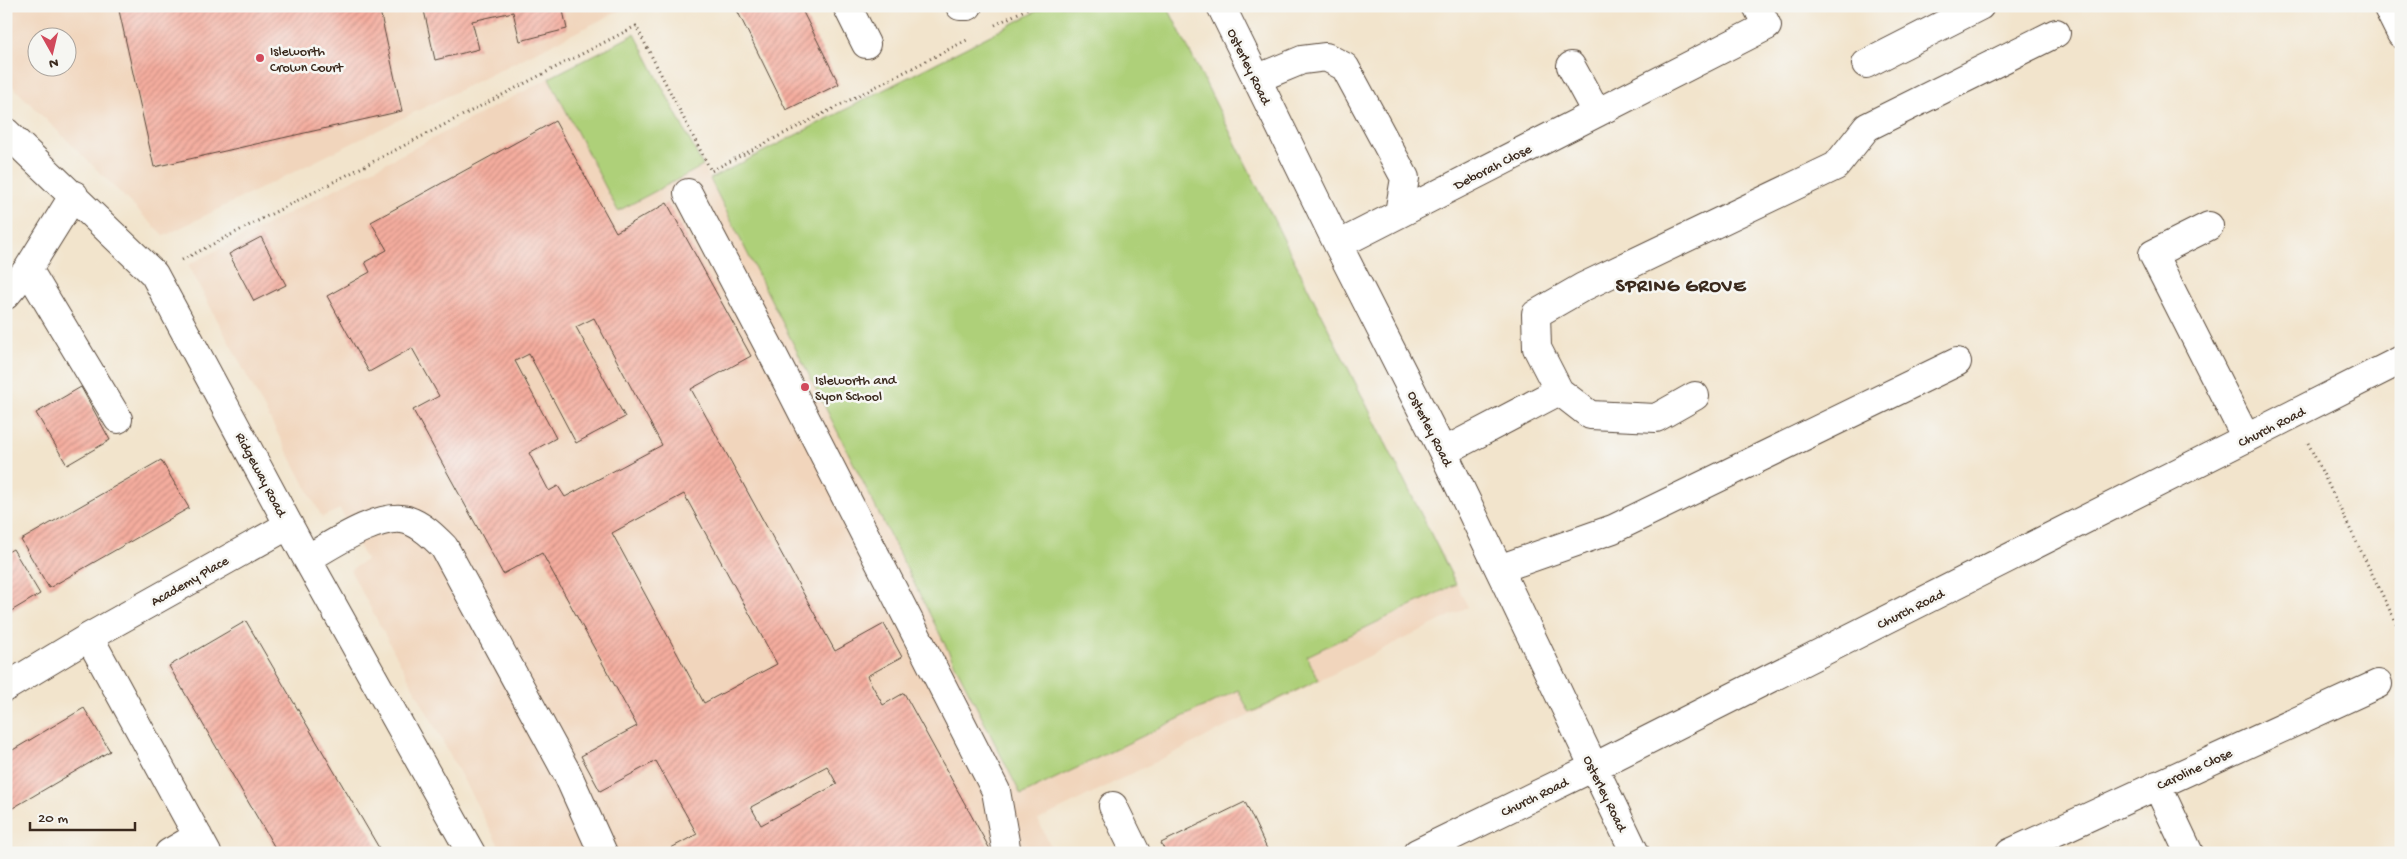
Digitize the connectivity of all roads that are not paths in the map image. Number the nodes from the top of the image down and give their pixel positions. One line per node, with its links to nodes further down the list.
1 (847, 6): 10 (street)
2 (960, 6): 3 (street)
3 (968, 6)
4 (1221, 6): 13 (street, Osterley Road)
5 (1757, 6): 14 (street, Deborah Close)
6 (1980, 6): 11 (street)
7 (2387, 6): 9 (street)
8 (2056, 33): 25 (street)
9 (2401, 34)
10 (866, 44)
11 (1866, 64)
12 (1572, 66): 14 (street)
13 (1256, 79): 18 (street); 20 (street, Osterley Road)
14 (1596, 112): 18 (street, Deborah Close)
15 (6, 132): 17 (street, Ridgeway Road)
16 (688, 193): 43 (street)
17 (74, 195): 21 (street); 30 (street, Ridgeway Road)
18 (1398, 213): 20 (street, Deborah Close)
19 (2209, 226): 28 (street)
20 (1338, 245): 29 (street, Osterley Road)
21 (28, 269): 22 (street); 27 (street)
22 (6, 295)
23 (2401, 360): 28 (street, Church Road)
24 (1956, 362): 32 (street)
25 (1559, 391): 26 (street); 29 (street)
26 (1695, 396)
27 (118, 419)
28 (2246, 438): 36 (street, Church Road)
29 (1443, 452): 32 (street, Osterley Road)
30 (289, 525): 31 (street, Ridgeway Road); 33 (street, Academy Place)
31 (307, 559): 41 (street, Ridgeway Road); 42 (street)
32 (1499, 569): 36 (street, Osterley Road)
33 (89, 637): 35 (street, Academy Place); 39 (street)
34 (2378, 684): 37 (street, Caroline Close)
35 (6, 686)
36 (1594, 767): 45 (street, Church Road); 46 (street, Osterley Road)
37 (2157, 785): 47 (street, Caroline Close); 48 (street)
38 (1113, 806): 44 (street)
39 (202, 844): 40 (street)
40 (169, 853)
41 (471, 853)
42 (603, 853)
43 (1007, 853)
44 (1136, 853)
45 (1417, 853)
46 (1635, 853)
47 (2010, 853)
48 (2189, 853)

